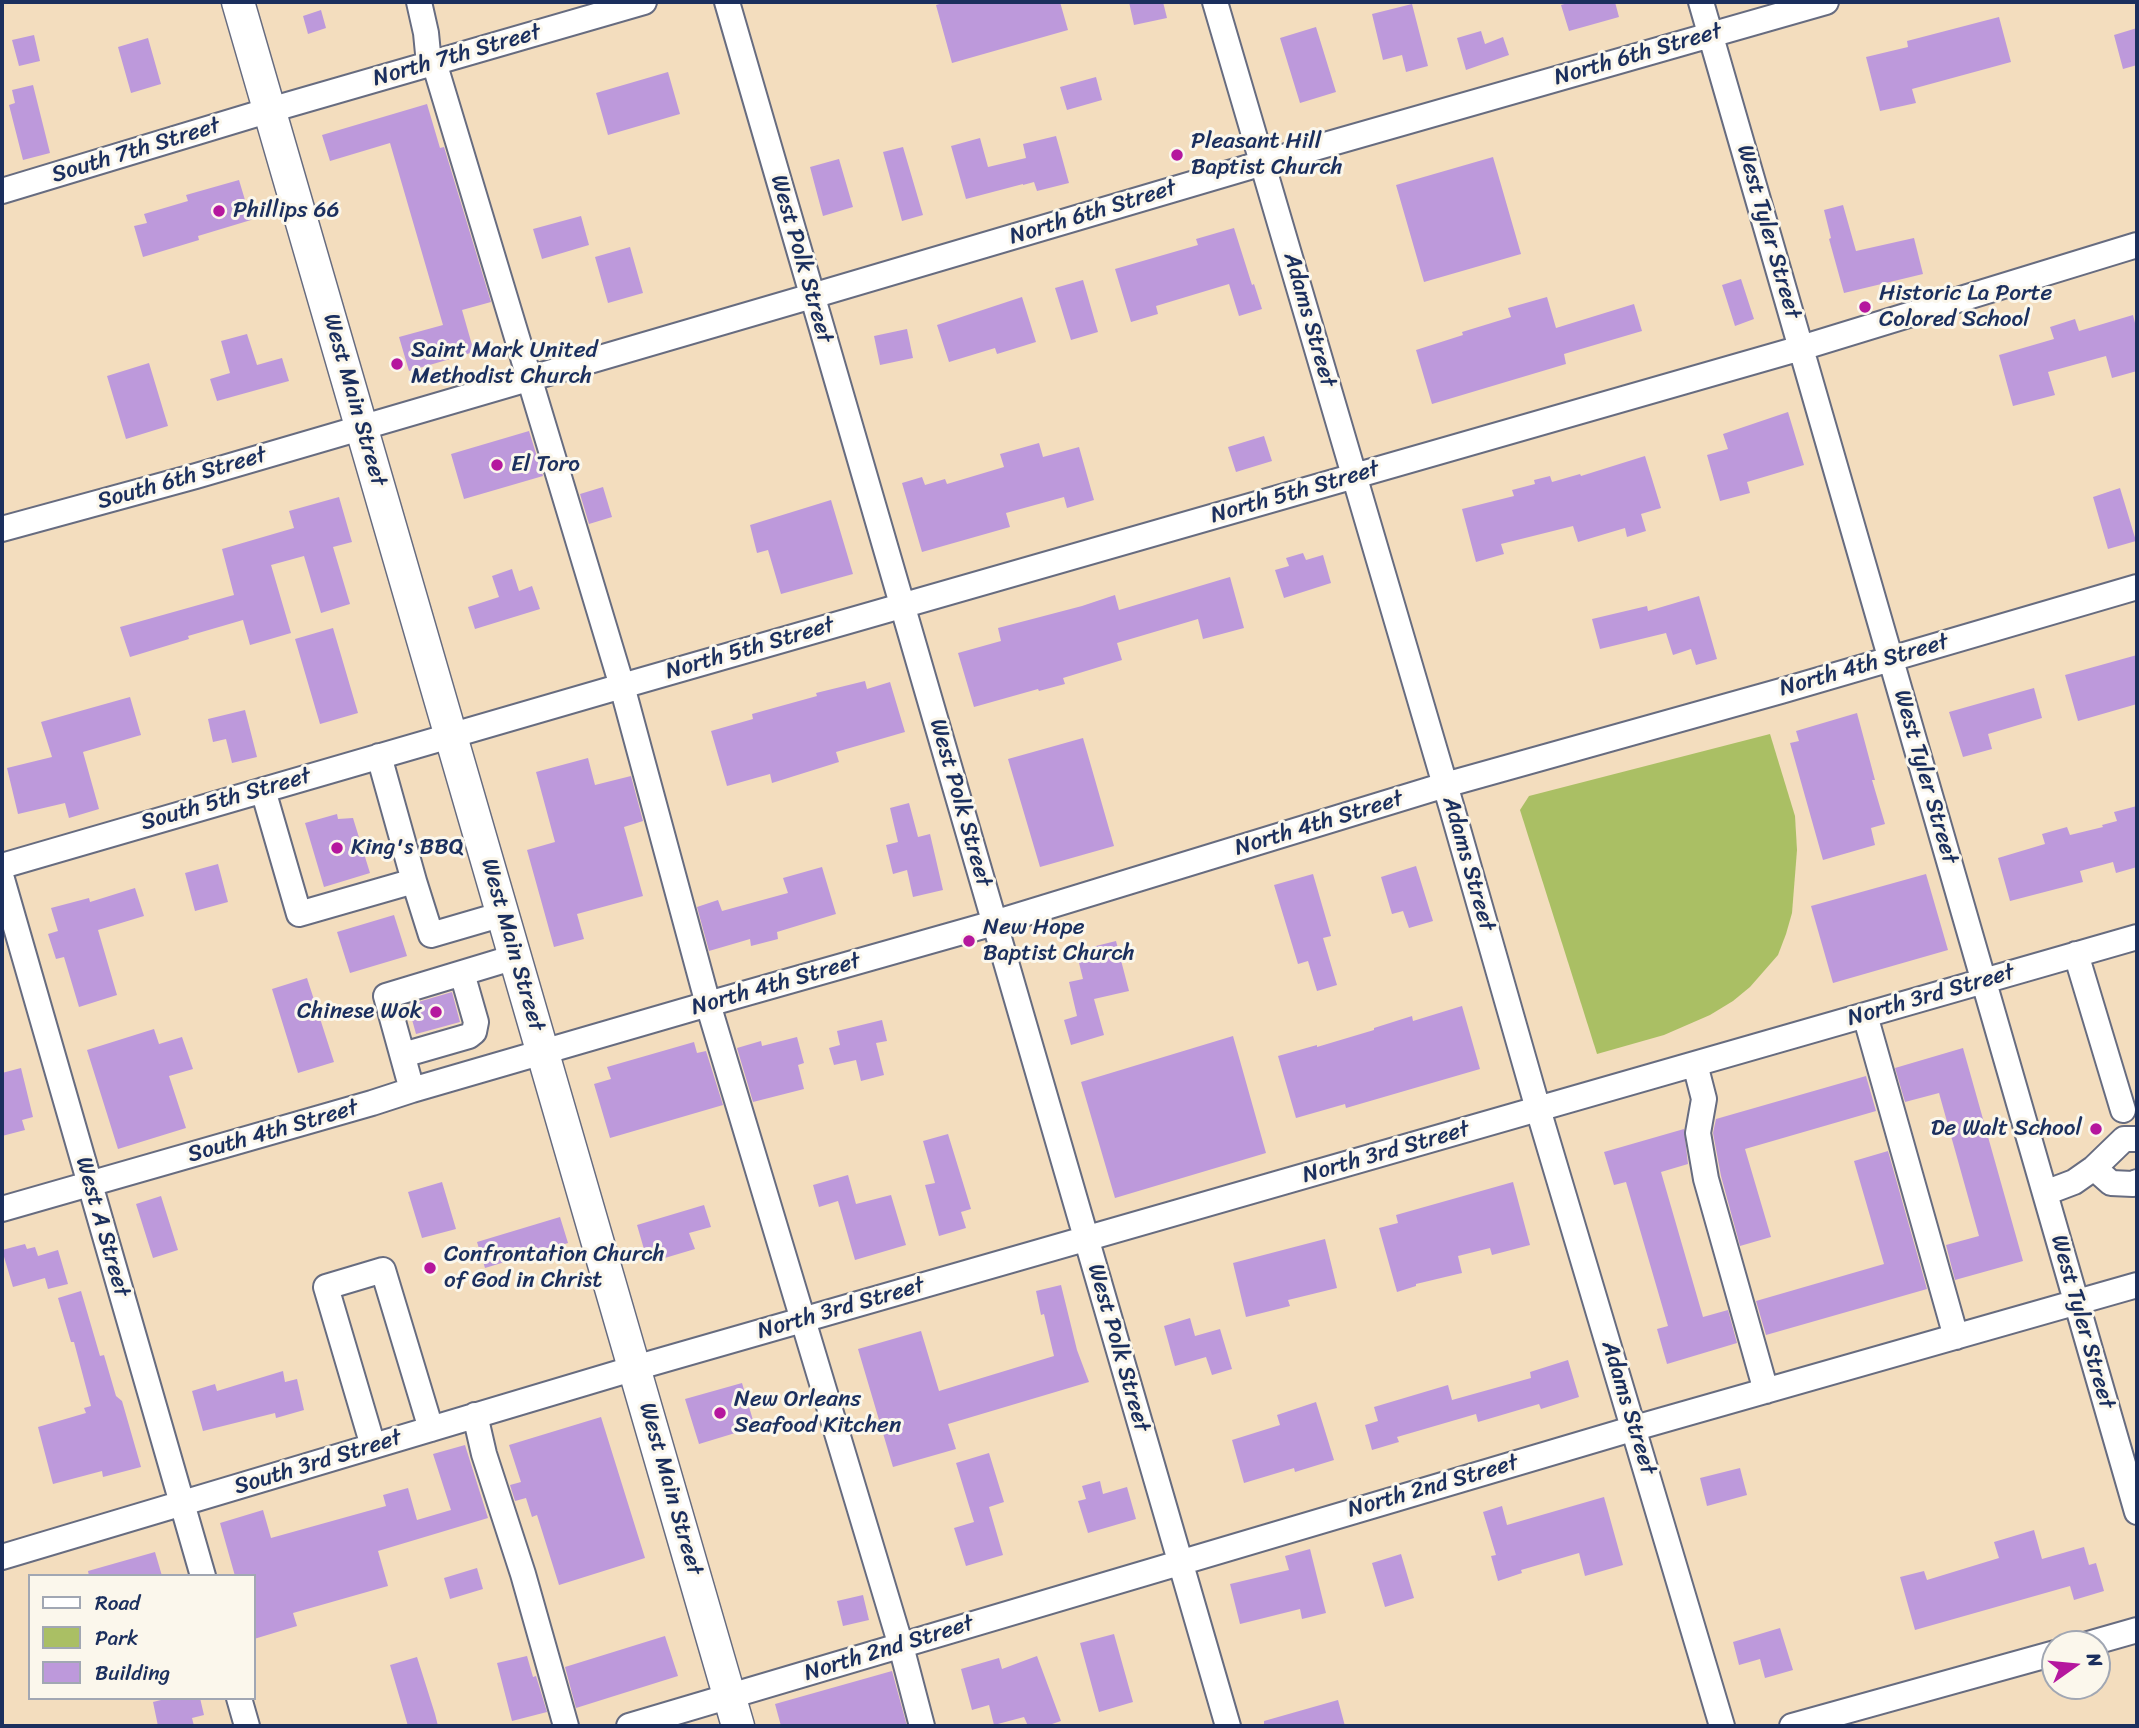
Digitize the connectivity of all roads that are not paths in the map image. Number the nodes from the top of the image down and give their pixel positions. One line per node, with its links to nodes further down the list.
1 (238, 2): 10 (main road, West Main Street)
2 (419, 2): 9 (street)
3 (644, 2): 9 (street, North 7th Street)
4 (727, 2): 14 (street, West Polk Street)
5 (1215, 2): 11 (street, Adams Street)
6 (1701, 2): 8 (street, West Tyler Street)
7 (1826, 2): 8 (street, North 6th Street)
8 (1710, 34): 11 (street, North 6th Street); 15 (street, West Tyler Street)
9 (432, 63): 10 (street, North 7th Street); 16 (street)
10 (270, 110): 12 (street, South 7th Street); 17 (main road, West Main Street)
11 (1262, 163): 14 (street, North 6th Street); 18 (street, Adams Street)
12 (2, 191)
13 (2137, 245): 15 (street, North 5th Street)
14 (812, 296): 16 (street, North 6th Street); 21 (street, West Polk Street)
15 (1801, 348): 18 (street, North 5th Street); 22 (street, West Tyler Street)
16 (530, 378): 17 (street, North 6th Street); 23 (street)
17 (362, 427): 19 (street, South 6th Street); 24 (main road, West Main Street)
18 (1355, 476): 21 (street, North 5th Street); 26 (street, Adams Street)
19 (2, 529)
20 (2137, 587): 22 (street, North 4th Street)
21 (902, 606): 23 (street, North 5th Street); 32 (street, West Polk Street)
22 (1891, 658): 26 (street, North 4th Street); 37 (street, West Tyler Street)
23 (622, 685): 24 (street, North 5th Street); 38 (street)
24 (451, 735): 25 (street, South 5th Street); 31 (main road, West Main Street)
25 (379, 756): 27 (street, South 5th Street); 30 (street)
26 (1446, 785): 32 (street, North 4th Street); 44 (street, Adams Street)
27 (263, 790): 28 (street, South 5th Street); 30 (street)
28 (2, 866)
29 (2, 879): 49 (street, West A Street)
30 (414, 881): 31 (street)
31 (503, 914): 35 (main road, West Main Street)
32 (994, 923): 38 (street, North 4th Street); 52 (street, West Polk Street)
33 (2137, 937): 34 (street, North 3rd Street)
34 (2077, 954): 37 (street, North 3rd Street); 45 (street)
35 (516, 957): 36 (street); 40 (main road, West Main Street)
36 (461, 973): 41 (street); 41 (street)
37 (1984, 981): 39 (street, North 3rd Street); 50 (street, West Tyler Street)
38 (708, 1004): 40 (street, North 4th Street); 55 (street)
39 (1865, 1015): 42 (street, North 3rd Street); 56 (street)
40 (543, 1052): 43 (street, South 4th Street); 57 (main road, West Main Street)
41 (404, 1055): 43 (street)
42 (1695, 1064): 44 (street, North 3rd Street); 58 (street)
43 (412, 1090): 49 (street, South 4th Street)
44 (1538, 1109): 52 (street, North 3rd Street); 60 (street, Adams Street)
45 (2123, 1110)
46 (2137, 1139): 47 (street)
47 (2094, 1168): 48 (street); 50 (street)
48 (2137, 1182)
49 (90, 1184): 51 (street, South 4th Street); 63 (street, West A Street)
50 (2045, 1193): 54 (street, West Tyler Street)
51 (2, 1209)
52 (1086, 1239): 55 (street, North 3rd Street); 66 (street, West Polk Street)
53 (2137, 1285): 54 (street, North 2nd Street)
54 (2077, 1303): 56 (street, North 2nd Street); 64 (street, West Tyler Street)
55 (803, 1320): 57 (street, North 3rd Street); 70 (street)
56 (1956, 1337): 58 (street, North 2nd Street)
57 (635, 1368): 59 (street, South 3rd Street); 73 (main road, West Main Street)
58 (1766, 1391): 60 (street, North 2nd Street)
59 (475, 1415): 61 (street, South 3rd Street); 75 (street)
60 (1635, 1428): 66 (street, North 2nd Street); 79 (street, Adams Street)
61 (431, 1429): 62 (street, South 3rd Street); 62 (street)
62 (373, 1446): 63 (street, South 3rd Street)
63 (182, 1504): 65 (street, South 3rd Street); 67 (street, West A Street)
64 (2137, 1512)
65 (2, 1557)
66 (1180, 1562): 70 (street, North 2nd Street); 78 (street, West Polk Street)
67 (202, 1574)
68 (2137, 1630): 69 (street)
69 (2111, 1637)
70 (901, 1646): 73 (street, North 2nd Street); 77 (street)
71 (2041, 1657): 80 (street)
72 (240, 1700): 74 (street)
73 (734, 1712): 76 (street, North 2nd Street)
74 (247, 1726)
75 (566, 1726)
76 (629, 1726)
77 (922, 1726)
78 (1228, 1726)
79 (1722, 1726)
80 (1793, 1726)

